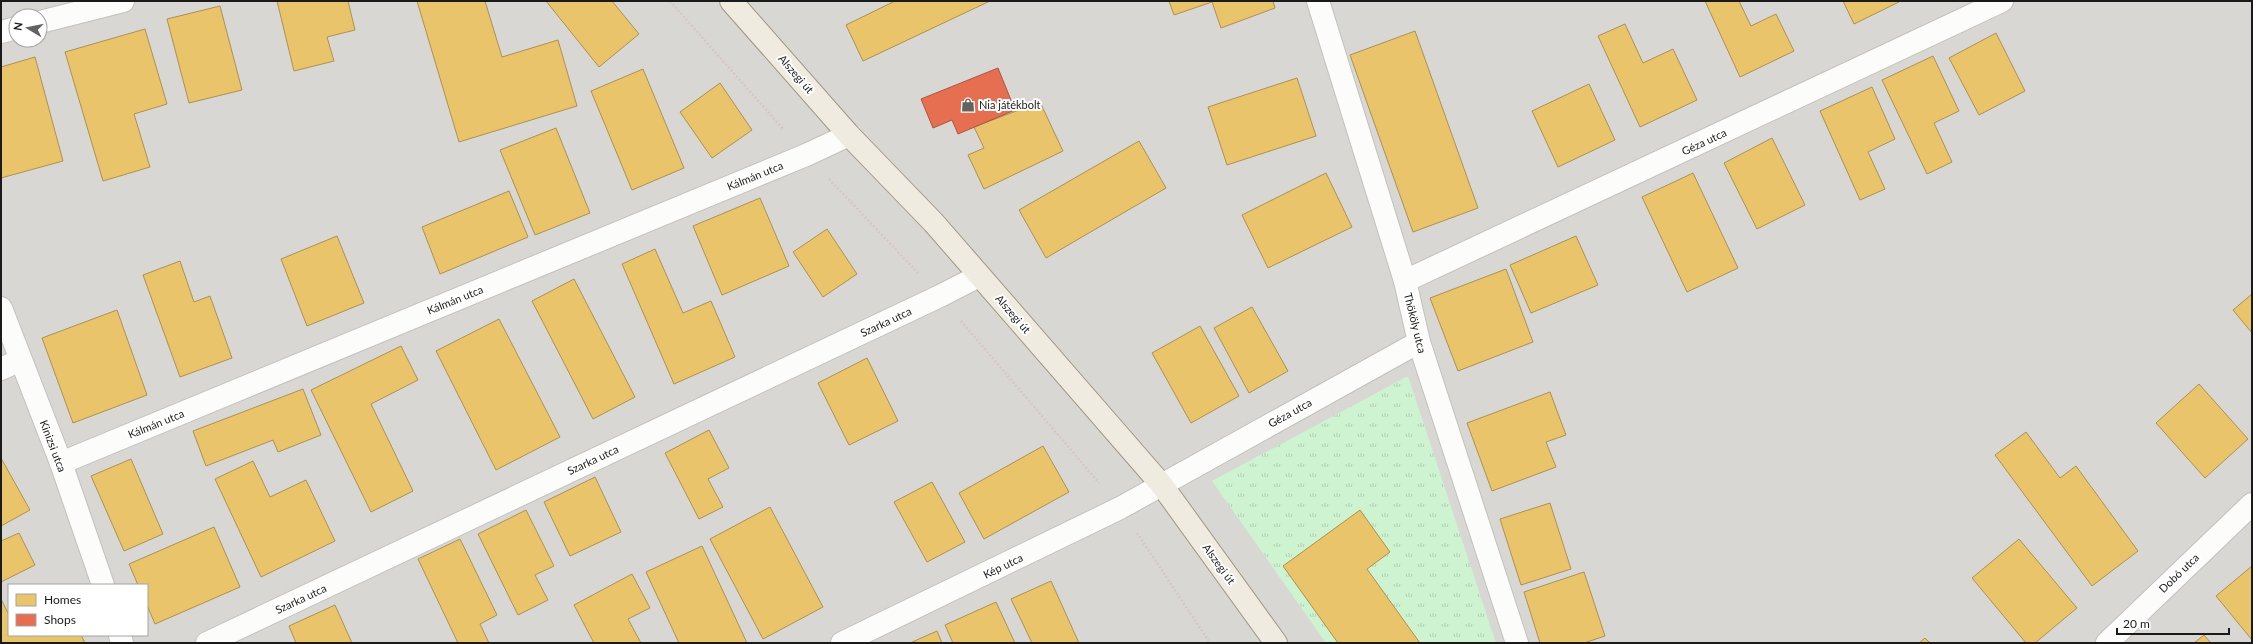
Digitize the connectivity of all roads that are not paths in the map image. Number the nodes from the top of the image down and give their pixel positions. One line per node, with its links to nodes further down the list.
1 (123, 1): 5 (street)
2 (731, 1): 6 (main road, Alszegi út)
3 (1318, 1): 8 (street, Thököly utca)
4 (2002, 1): 8 (street, Géza utca)
5 (48, 20)
6 (849, 135): 7 (main road, Alszegi út); 12 (street, Kálmán utca)
7 (979, 276): 13 (main road, Alszegi út); 16 (street, Szarka utca)
8 (1405, 281): 10 (street, Thököly utca)
9 (1, 308): 11 (street, Kinizsi utca)
10 (1419, 342): 13 (street, Géza utca); 19 (street, Thököly utca)
11 (10, 364): 12 (street, Kinizsi utca)
12 (61, 463): 15 (street, Kinizsi utca)
13 (1161, 484): 17 (street, Kép utca); 18 (main road, Alszegi út)
14 (2252, 504): 20 (street, Dobó utca)
15 (102, 584)
16 (207, 643)
17 (842, 643)
18 (1276, 643)
19 (1517, 643)
20 (2107, 643)

